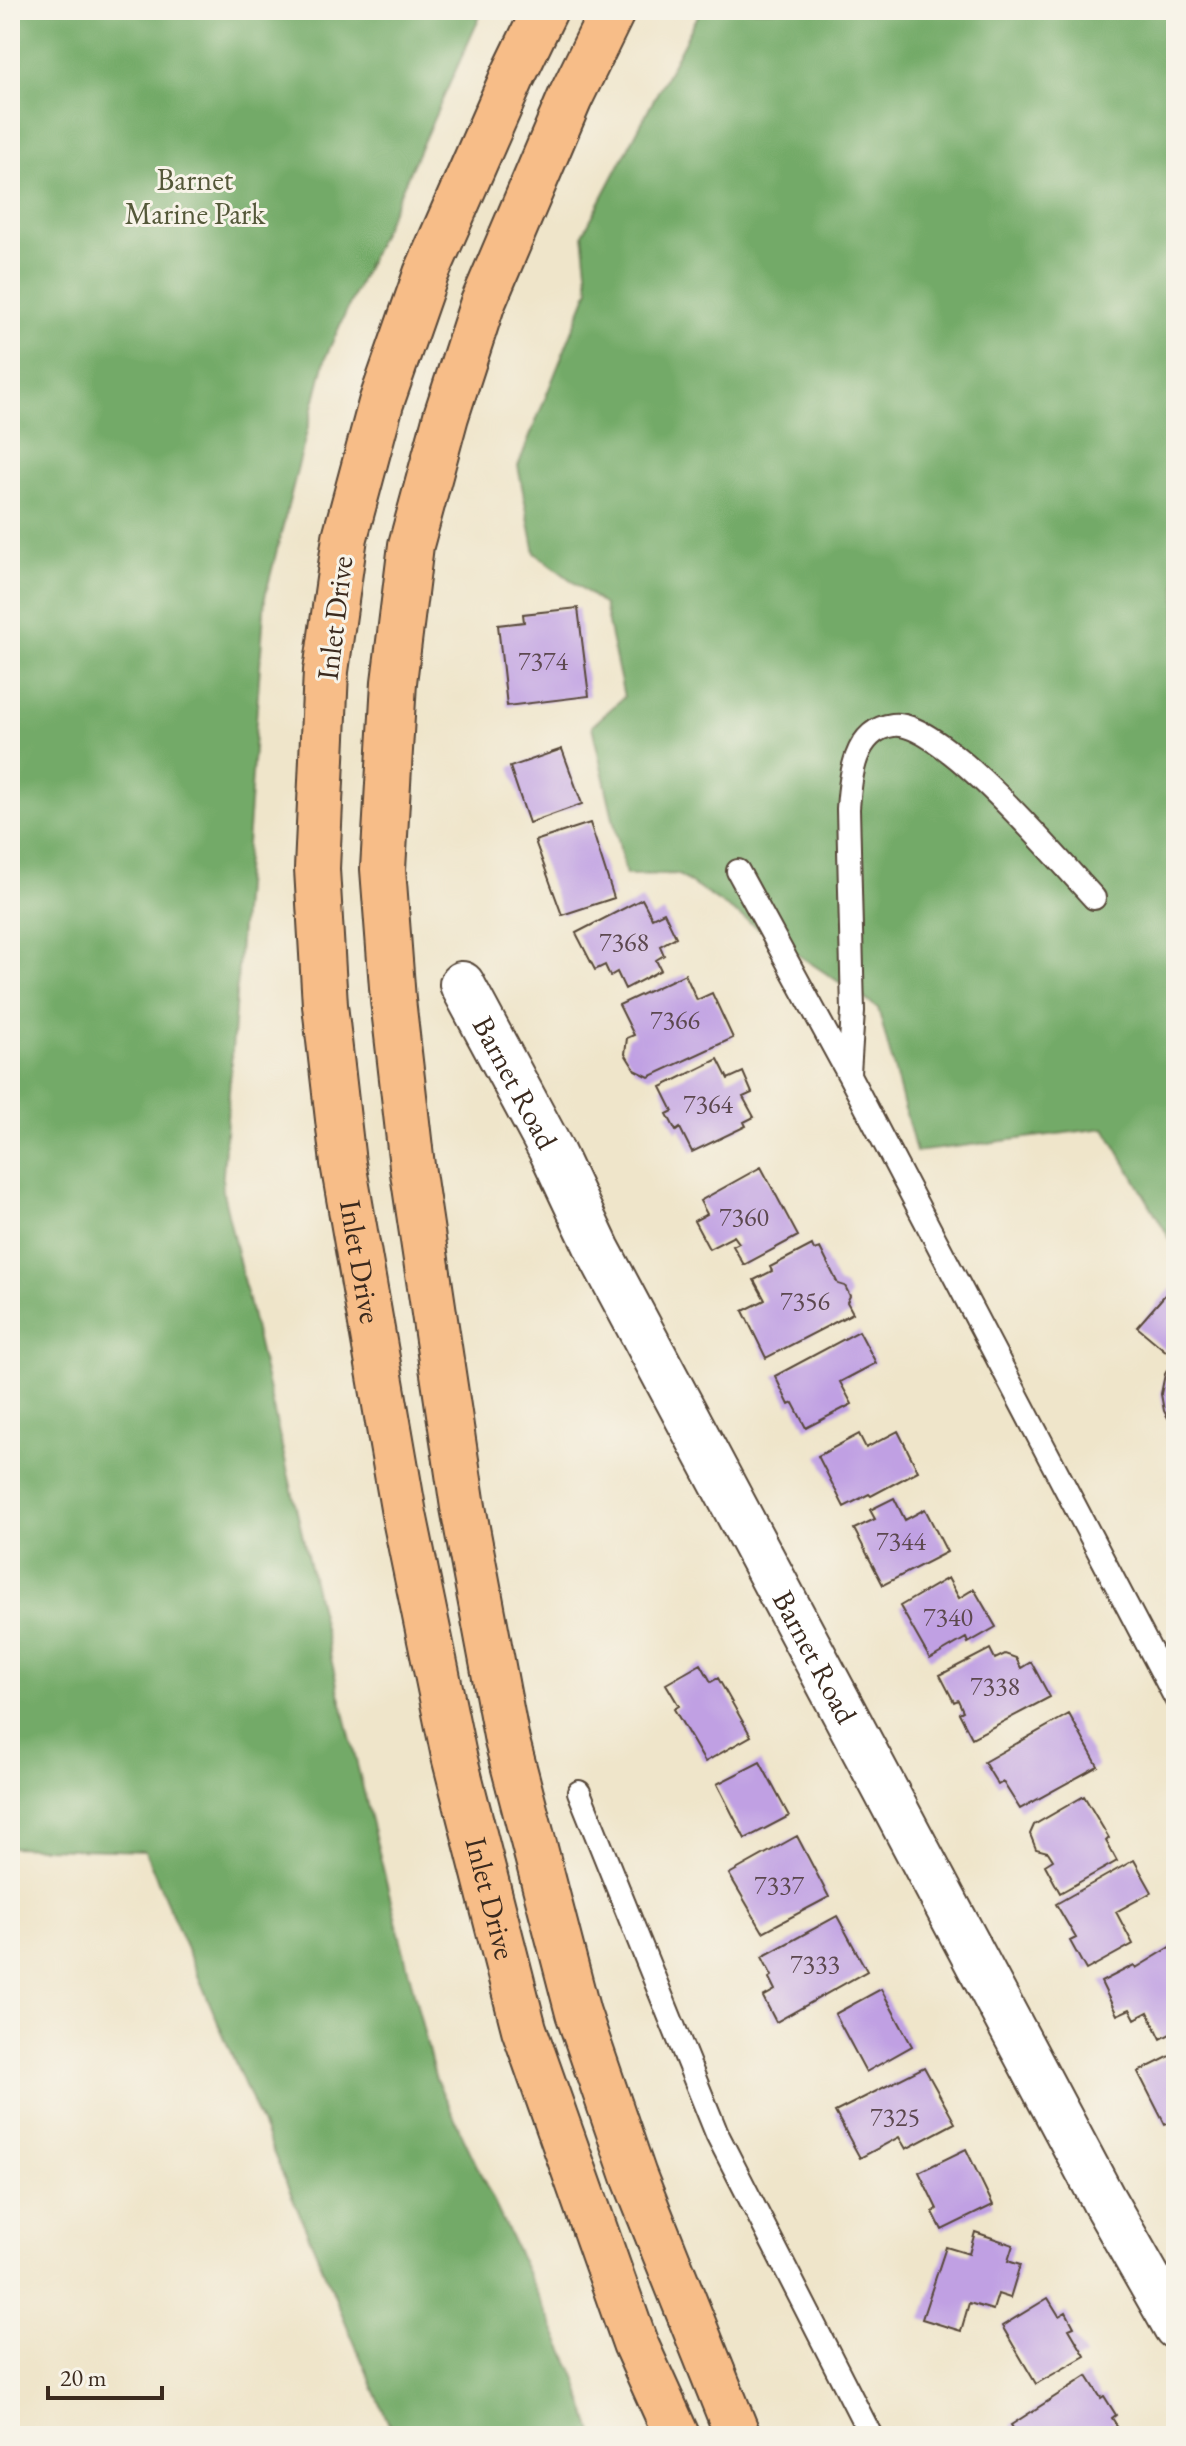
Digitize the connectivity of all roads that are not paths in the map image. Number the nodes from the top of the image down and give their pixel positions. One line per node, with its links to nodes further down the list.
1 (545, 10): 10 (main road, Inlet Drive)
2 (613, 10): 11 (main road, Inlet Drive)
3 (738, 871): 6 (lane)
4 (1094, 898): 6 (lane)
5 (462, 984): 9 (street, Barnet Road)
6 (849, 1075): 7 (lane)
7 (1176, 1699)
8 (579, 1792): 12 (lane)
9 (1176, 2327)
10 (677, 2436)
11 (738, 2436)
12 (871, 2436)

